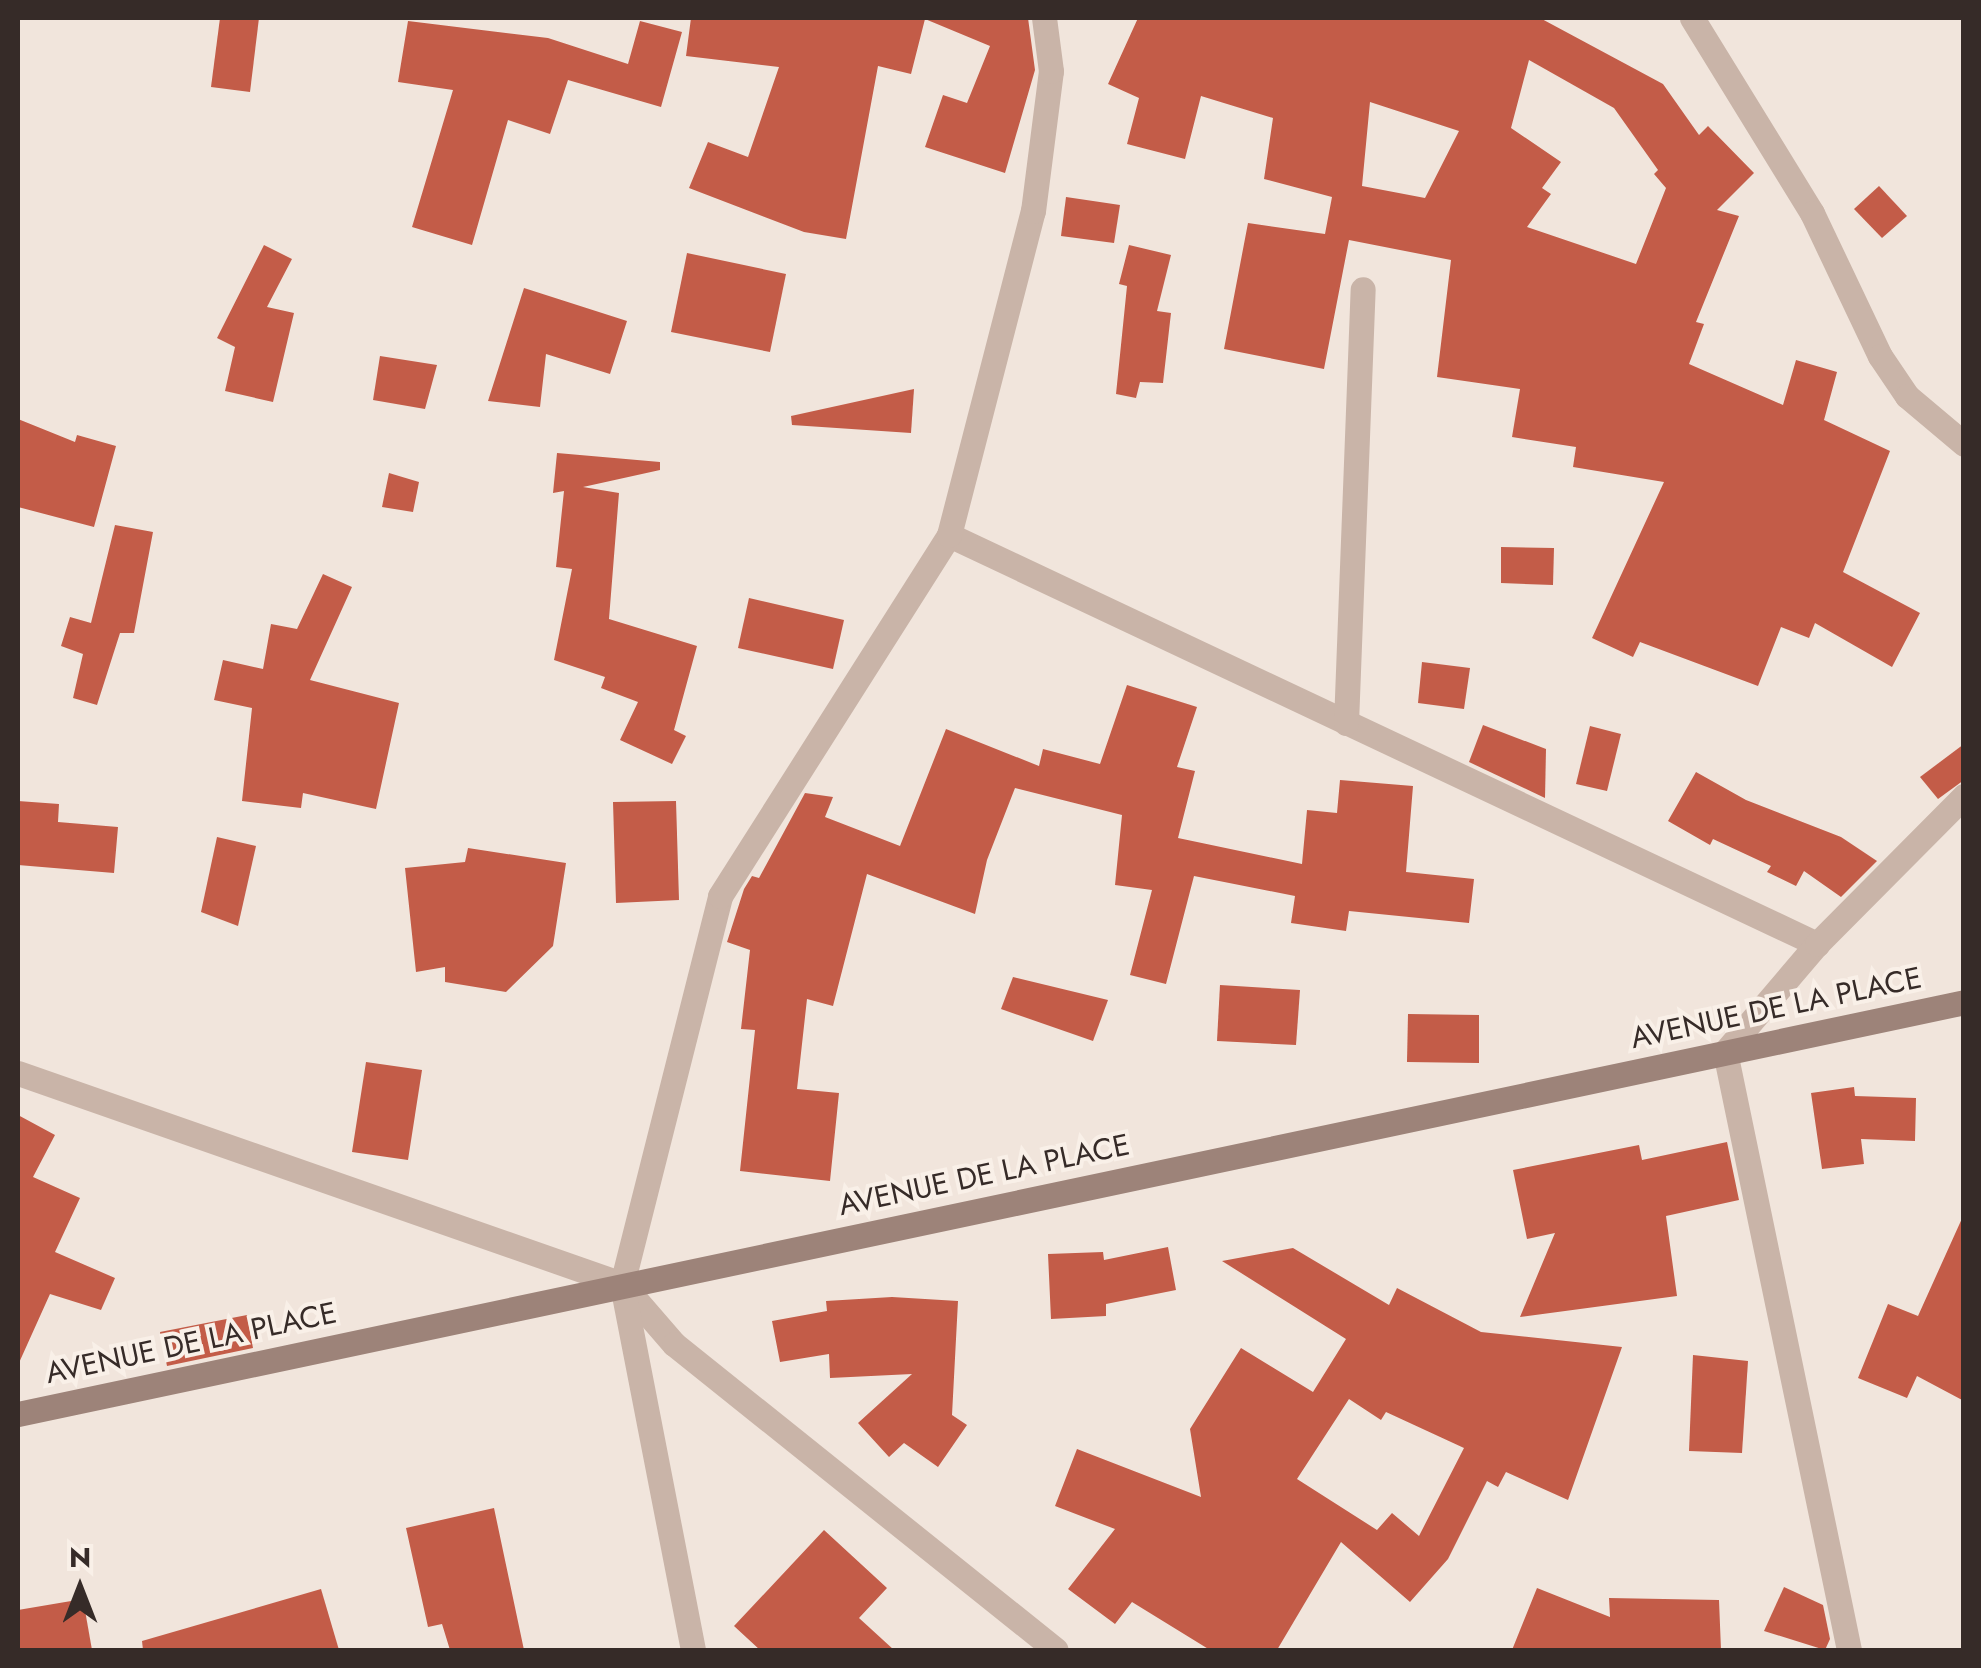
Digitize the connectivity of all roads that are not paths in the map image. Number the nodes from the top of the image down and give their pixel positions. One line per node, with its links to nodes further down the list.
1 (1044, 18): 5 (street)
2 (1692, 18): 4 (street)
3 (1364, 289): 6 (street)
4 (1964, 444)
5 (949, 535): 6 (street); 12 (street)
6 (1346, 722): 8 (street)
7 (1964, 796): 8 (street)
8 (1818, 944): 10 (street)
9 (1964, 1002): 10 (street, AVENUE DE LA PLACE)
10 (1725, 1052): 12 (street, AVENUE DE LA PLACE); 16 (street)
11 (18, 1072): 12 (street)
12 (622, 1284): 13 (street, AVENUE DE LA PLACE); 14 (street); 15 (street)
13 (18, 1414)
14 (693, 1650)
15 (1056, 1650)
16 (1849, 1650)

